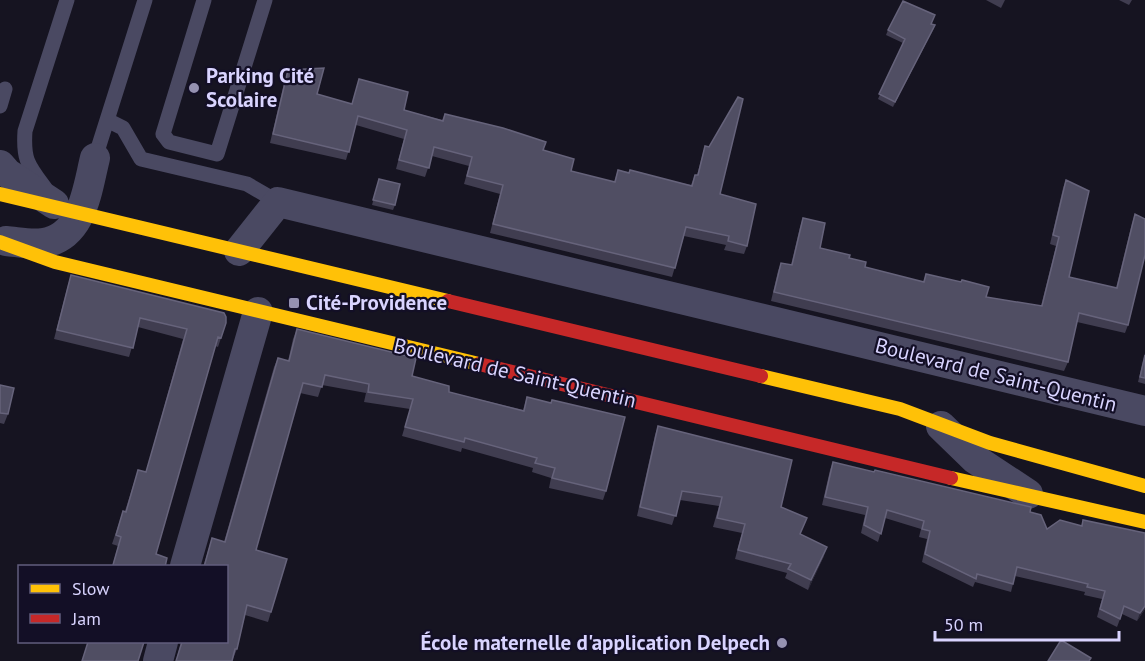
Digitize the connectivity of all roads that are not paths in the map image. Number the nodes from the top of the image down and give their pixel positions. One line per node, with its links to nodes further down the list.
1 (67, 0): 12 (lane)
2 (145, 0): 7 (lane)
3 (204, 0): 4 (lane)
4 (265, 0)
5 (6, 88): 6 (lane)
6 (0, 106)
7 (106, 120): 8 (lane); 11 (lane)
8 (95, 158): 12 (street)
9 (0, 165): 12 (street)
10 (0, 194): 12 (street)
11 (278, 202): 14 (street); 16 (street, Boulevard de Saint-Quentin)
12 (70, 210): 13 (street); 14 (street)
13 (0, 242): 15 (street, Boulevard de Saint-Quentin)
14 (238, 251): 17 (street)
15 (258, 312): 19 (street, Boulevard de Saint-Quentin); 21 (street)
16 (1145, 411)
17 (943, 418): 18 (street); 19 (street, Boulevard de Saint-Quentin)
18 (1145, 486)
19 (1032, 496): 20 (street, Boulevard de Saint-Quentin)
20 (1145, 522)
21 (186, 565)
22 (163, 643): 23 (street)
23 (158, 661)

